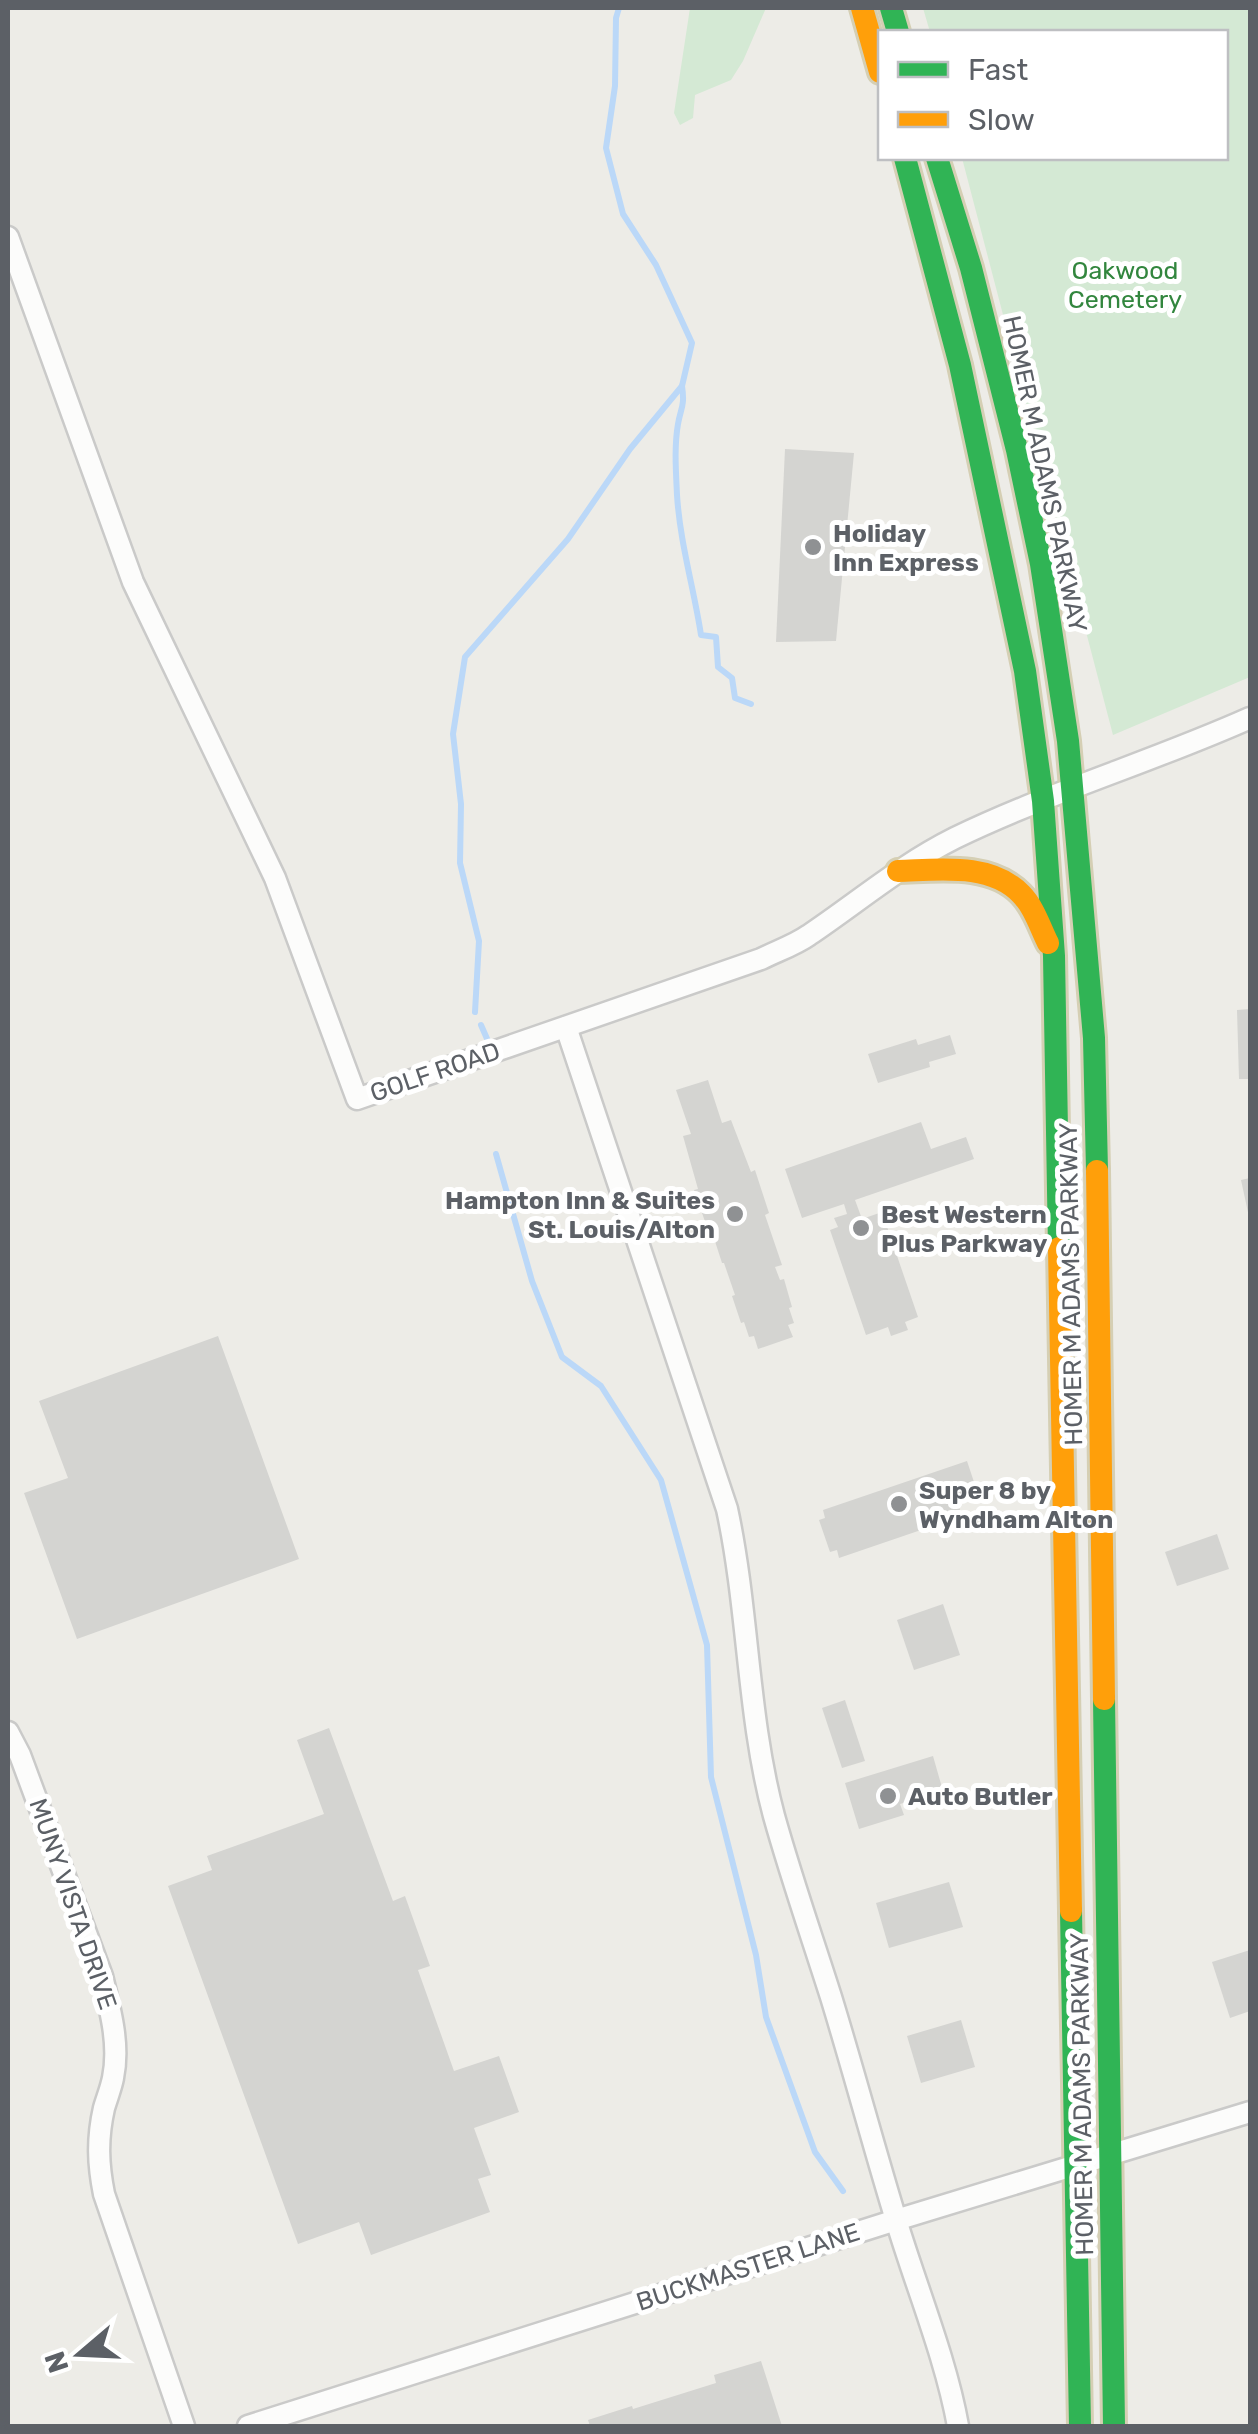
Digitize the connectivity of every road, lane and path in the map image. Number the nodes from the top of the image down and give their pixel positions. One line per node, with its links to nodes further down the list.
1 (862, 8): 2 (main road)
2 (878, 65)
3 (906, 160): 8 (main road, HOMER M ADAMS PARKWAY)
4 (938, 160): 7 (main road, HOMER M ADAMS PARKWAY)
5 (8, 237): 11 (street, GOLF ROAD)
6 (1250, 718): 7 (street, GOLF ROAD)
7 (1073, 789): 8 (street, GOLF ROAD); 14 (main road, HOMER M ADAMS PARKWAY)
8 (1043, 802): 9 (street, GOLF ROAD); 10 (main road, HOMER M ADAMS PARKWAY)
9 (898, 871): 10 (main road); 11 (street, GOLF ROAD)
10 (1054, 956): 15 (main road, HOMER M ADAMS PARKWAY)
11 (566, 1027): 16 (street)
12 (8, 1732): 17 (street, MUNY VISTA DRIVE)
13 (1250, 2112): 14 (street, BUCKMASTER LANE)
14 (1110, 2154): 15 (street, BUCKMASTER LANE); 21 (main road, HOMER M ADAMS PARKWAY)
15 (1076, 2165): 16 (street, BUCKMASTER LANE); 20 (main road, HOMER M ADAMS PARKWAY)
16 (896, 2220): 18 (street, BUCKMASTER LANE); 19 (street)
17 (184, 2426)
18 (248, 2426)
19 (958, 2426)
20 (1080, 2426)
21 (1114, 2426)

